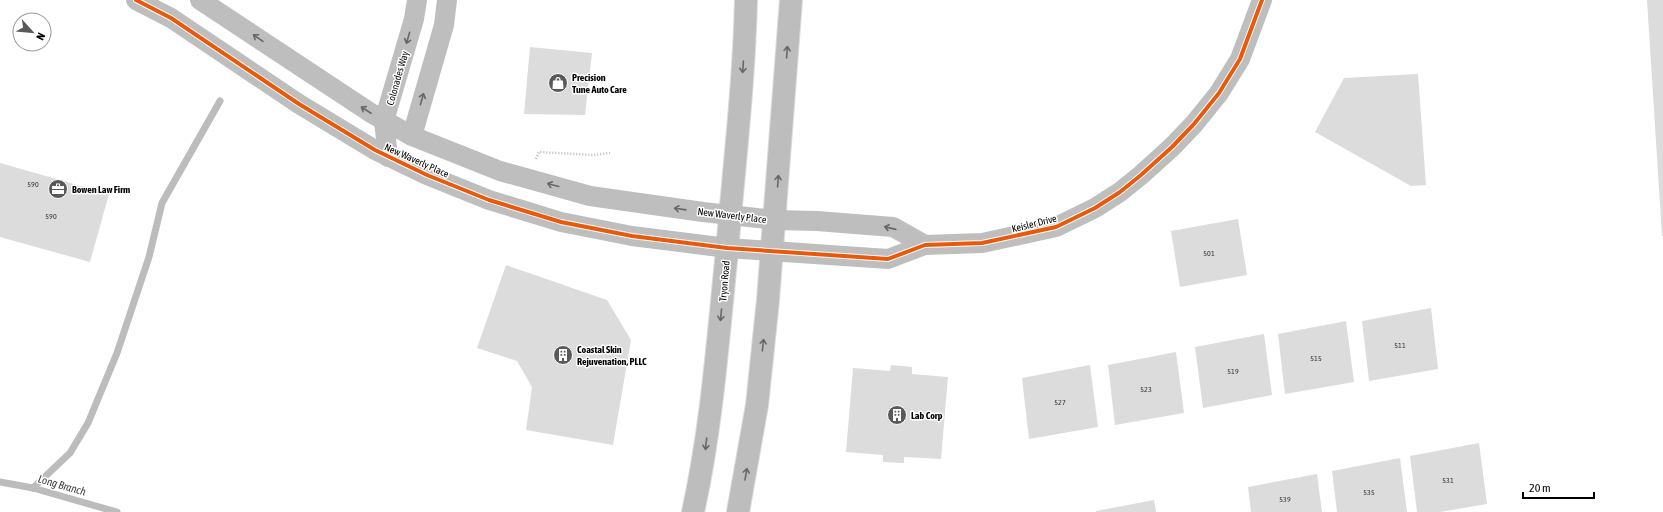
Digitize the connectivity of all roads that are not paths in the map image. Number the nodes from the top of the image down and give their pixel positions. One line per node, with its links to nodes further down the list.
1 (136, 0): 10 (street, New Waverly Place)
2 (200, 0): 8 (street, New Waverly Place, one-way to 2)
3 (417, 0): 8 (street, Colonades Way, one-way to 8)
4 (447, 0): 9 (street, one-way to 4)
5 (746, 0): 11 (main road, Tryon Road, one-way to 11)
6 (791, 0): 12 (main road, one-way to 6)
7 (1262, 0): 13 (street, Keisler Drive)
8 (384, 121): 9 (street, New Waverly Place); 10 (street, Colonades Way)
9 (412, 136): 10 (street, New Waverly Place); 11 (street, New Waverly Place, one-way to 9)
10 (388, 157): 14 (street, New Waverly Place)
11 (730, 216): 12 (street, New Waverly Place); 14 (main road, Tryon Road)
12 (775, 220): 13 (street, Keisler Drive, one-way to 12); 15 (main road)
13 (925, 245): 15 (street, Keisler Drive)
14 (727, 248): 15 (street, Keisler Drive); 16 (main road, Tryon Road, one-way to 16)
15 (772, 252): 17 (main road, one-way to 15)
16 (693, 512)
17 (738, 512)

